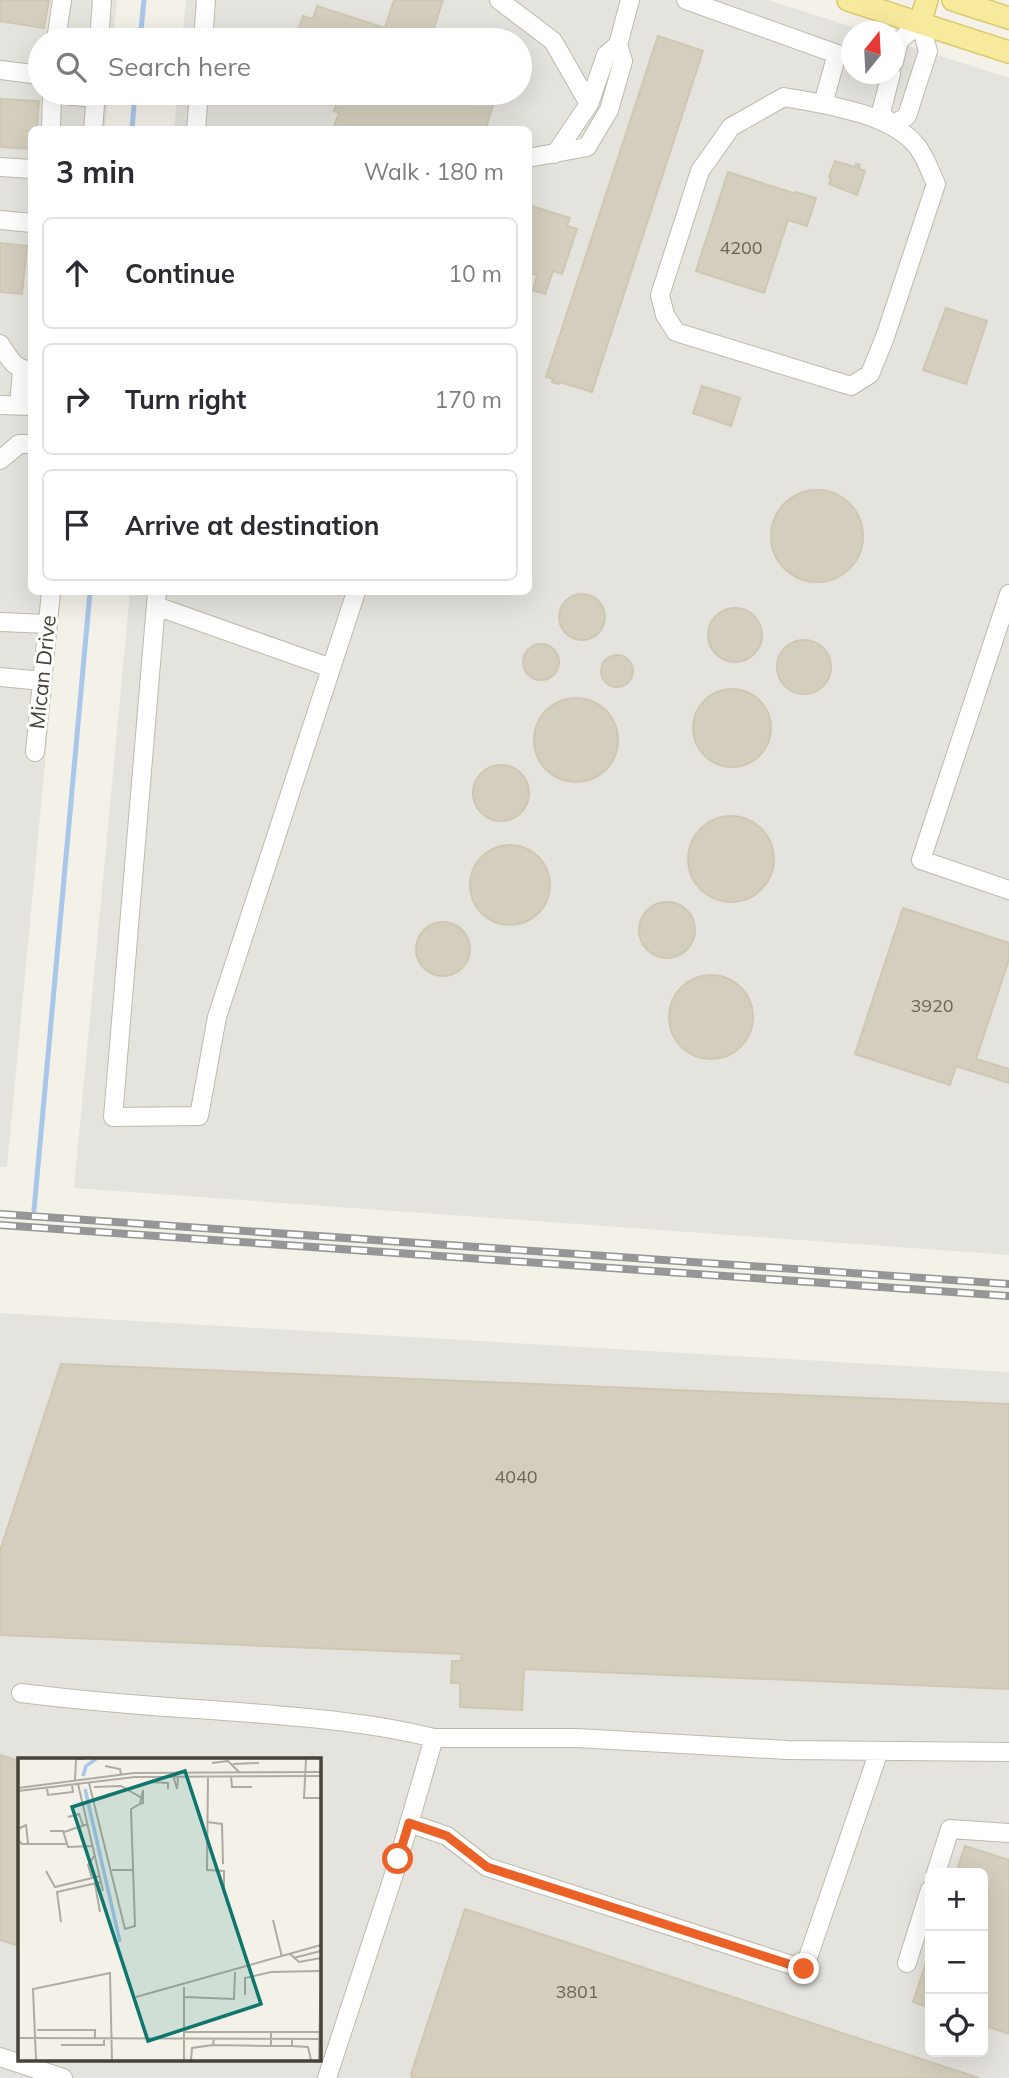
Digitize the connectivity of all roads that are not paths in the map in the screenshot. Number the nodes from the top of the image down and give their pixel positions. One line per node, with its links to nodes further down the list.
1 (62, 0): 13 (street)
2 (102, 0): 14 (street)
3 (206, 0): 15 (street)
4 (499, 0): 22 (street)
5 (630, 0): 17 (street)
6 (686, 0): 23 (street)
7 (848, 0): 12 (main road)
8 (928, 0): 12 (main road)
9 (953, 0): 10 (main road)
10 (985, 5): 11 (main road)
11 (1009, 18)
12 (920, 23): 16 (street); 18 (main road); 30 (street)
13 (58, 28)
14 (100, 28)
15 (204, 28)
16 (904, 37)
17 (618, 45): 22 (street); 31 (street)
18 (1009, 52)
19 (0, 70): 20 (street)
20 (28, 73)
21 (888, 84): 30 (street)
22 (589, 104): 31 (street)
23 (823, 104): 30 (street); 30 (street)
24 (52, 105): 27 (street)
25 (94, 105): 28 (street)
26 (198, 105): 29 (street)
27 (51, 126)
28 (93, 126)
29 (195, 126)
30 (891, 126)
31 (555, 154): 32 (street)
32 (532, 157)
33 (0, 167): 34 (street)
34 (28, 169)
35 (0, 220): 36 (street)
36 (28, 223)
37 (0, 344): 38 (street)
38 (27, 370): 40 (street)
39 (0, 405): 40 (street)
40 (25, 406)
41 (28, 444): 42 (street)
42 (0, 460)
43 (1009, 594): 53 (street)
44 (51, 595): 48 (street, Mican Drive)
45 (355, 595): 49 (street)
46 (156, 599): 49 (street); 49 (street)
47 (0, 622): 48 (street)
48 (48, 624): 51 (street, Mican Drive)
49 (331, 668)
50 (0, 677): 51 (street)
51 (42, 681): 52 (street, Mican Drive)
52 (35, 752)
53 (1009, 890)
54 (21, 1693): 55 (street)
55 (434, 1738): 56 (street); 58 (street)
56 (879, 1751): 57 (street); 58 (street)
57 (1009, 1752)
58 (409, 1823): 65 (street)
59 (1009, 1833): 60 (street)
60 (938, 1868)
61 (925, 1906): 62 (street)
62 (907, 1963)
63 (0, 2057): 64 (street)
64 (63, 2078)
65 (327, 2078)

